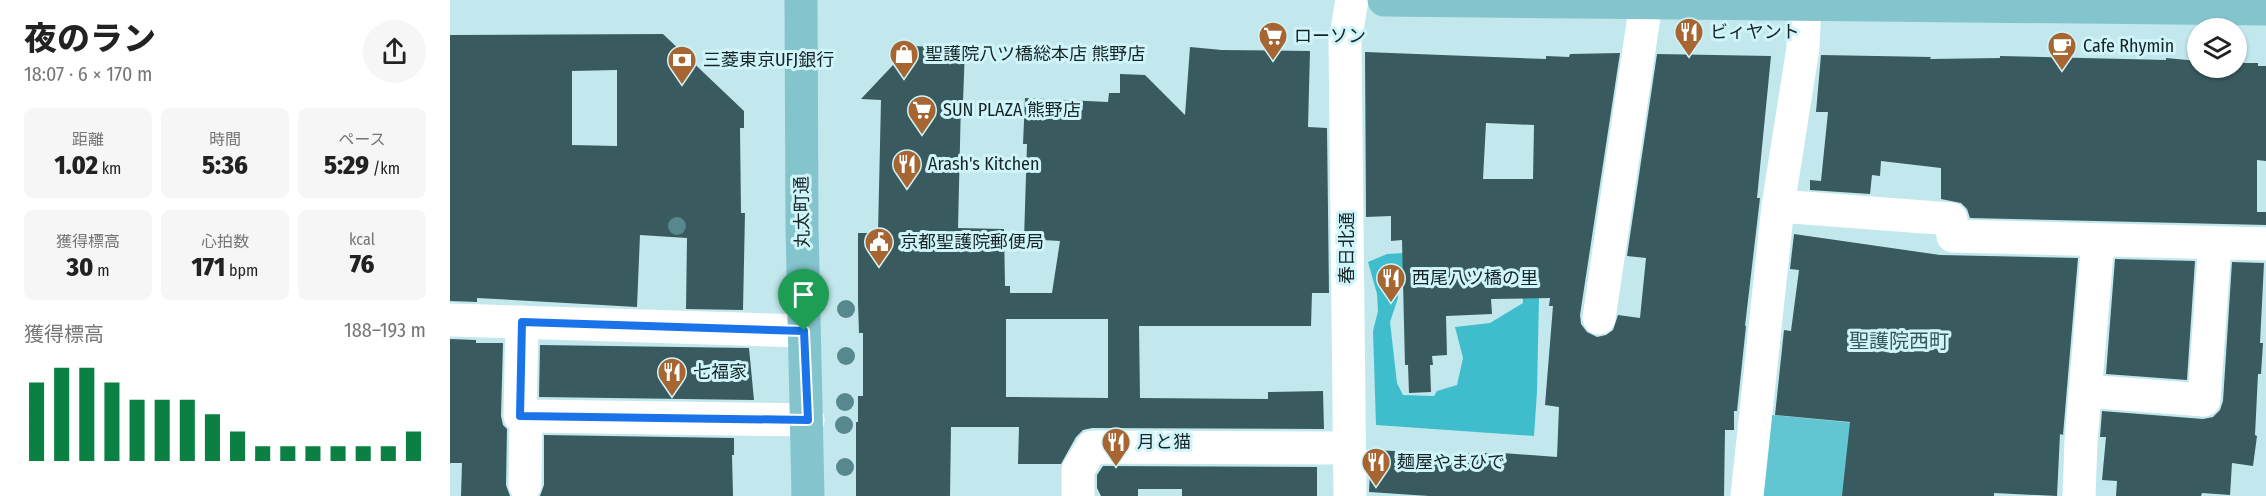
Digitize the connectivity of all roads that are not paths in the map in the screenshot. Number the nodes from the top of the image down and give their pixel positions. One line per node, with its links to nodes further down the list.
1 (801, 0): 17 (main road, 丸太町通)
2 (1352, 0): 21 (street, 春日北通)
3 (1384, 0): 4 (main road)
4 (1494, 1): 5 (main road)
5 (1646, 3): 8 (main road); 14 (street)
6 (1840, 3): 7 (main road); 8 (main road)
7 (2110, 3): 9 (main road)
8 (1805, 4): 10 (street)
9 (2266, 9)
10 (1778, 206): 11 (street); 26 (street)
11 (2098, 241): 12 (street); 18 (street)
12 (2215, 243): 13 (street); 18 (street)
13 (2266, 244)
14 (1599, 318)
15 (450, 320): 16 (street)
16 (522, 322): 17 (street); 19 (street)
17 (804, 331): 20 (main road, 丸太町通)
18 (2085, 391): 27 (street)
19 (526, 416): 20 (street); 22 (street)
20 (808, 420): 23 (main road, 丸太町通)
21 (1348, 448): 24 (street); 25 (street, 春日北通)
22 (525, 485)
23 (808, 496)
24 (1078, 496)
25 (1350, 496)
26 (1747, 496)
27 (2079, 496)

